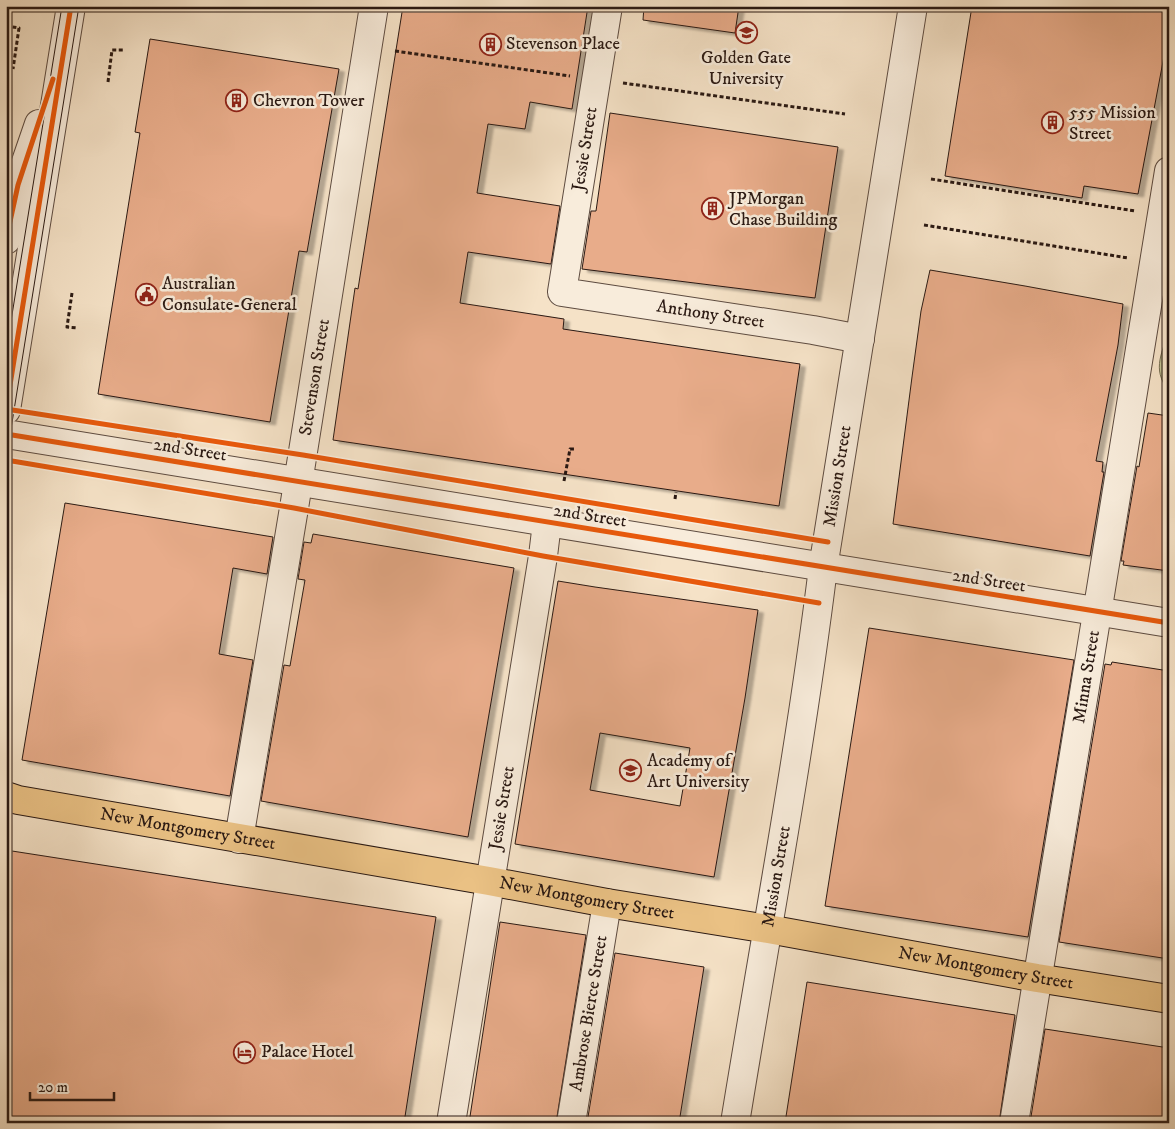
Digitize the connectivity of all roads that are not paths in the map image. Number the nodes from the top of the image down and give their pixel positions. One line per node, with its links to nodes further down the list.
1 (71, 6): 5 (street)
2 (374, 6): 12 (street, Stevenson Street)
3 (608, 6): 8 (street, Jessie Street)
4 (913, 6): 9 (street, Mission Street)
5 (65, 41): 7 (street); 10 (street)
6 (1169, 171): 15 (street, Minna Street)
7 (6, 240)
8 (562, 292): 9 (street, Anthony Street)
9 (860, 339): 14 (street, Mission Street)
10 (6, 410)
11 (6, 434): 12 (street, 2nd Street)
12 (298, 482): 13 (street, 2nd Street); 18 (street, Stevenson Street)
13 (547, 522): 14 (street, 2nd Street); 19 (street, Jessie Street)
14 (823, 568): 15 (street, 2nd Street); 21 (street, Mission Street)
15 (1097, 612): 16 (street, 2nd Street); 22 (street, Minna Street)
16 (1169, 624)
17 (6, 796): 18 (main road, New Montgomery Street)
18 (239, 839): 19 (main road, New Montgomery Street)
19 (489, 881): 20 (main road, New Montgomery Street); 24 (street, Jessie Street)
20 (606, 903): 21 (main road, New Montgomery Street); 25 (street, Ambrose Bierce Street)
21 (768, 929): 22 (main road, New Montgomery Street); 26 (street, Mission Street)
22 (1037, 978): 23 (main road, New Montgomery Street); 27 (street, Minna Street)
23 (1169, 999)
24 (451, 1123)
25 (571, 1123)
26 (735, 1123)
27 (1014, 1123)

